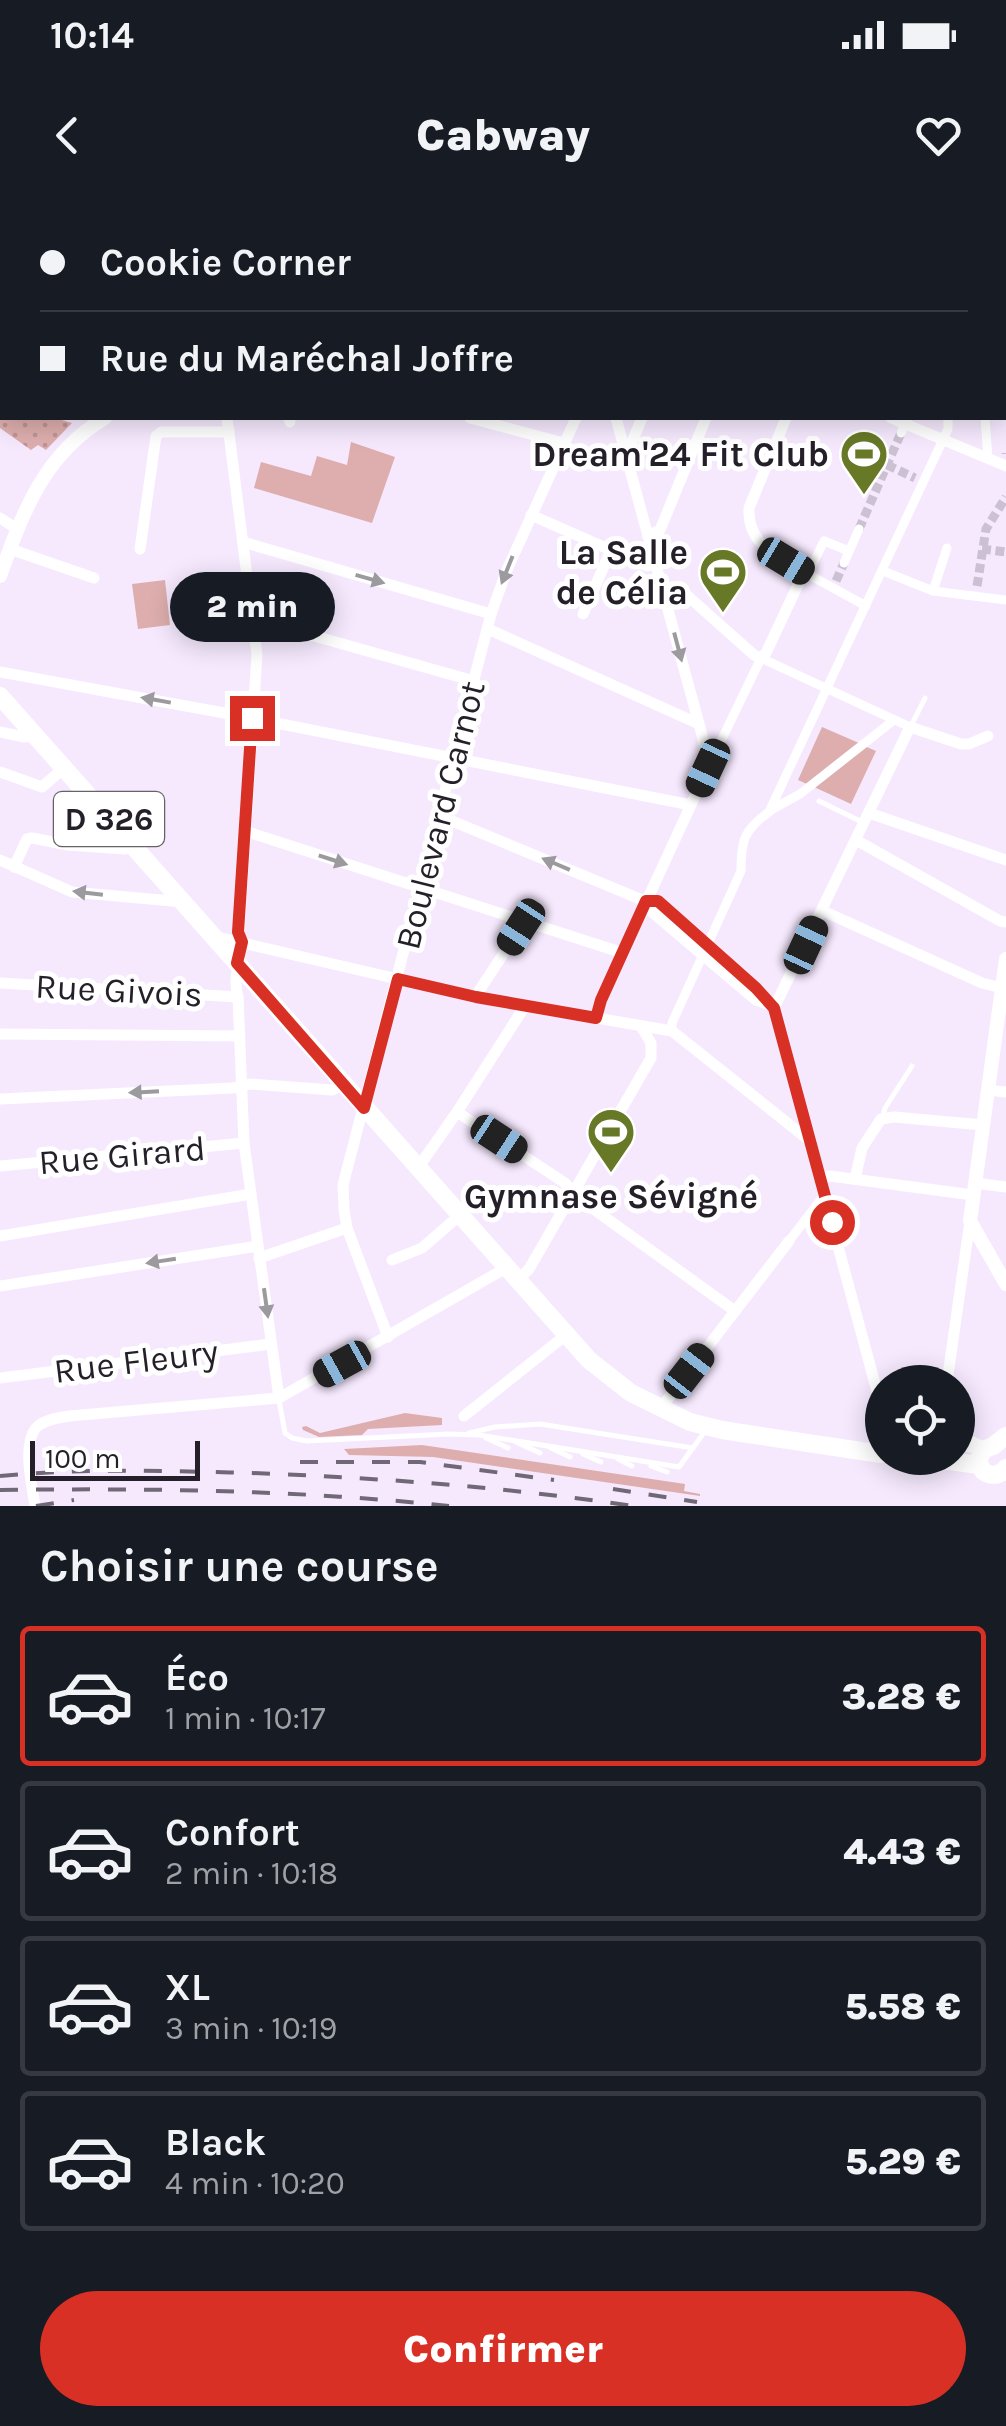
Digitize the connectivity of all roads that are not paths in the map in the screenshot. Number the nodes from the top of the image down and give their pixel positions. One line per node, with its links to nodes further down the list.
1 (102, 420): 19 (street)
2 (227, 420): 12 (street)
3 (478, 420): 14 (street)
4 (575, 420): 14 (street, Boulevard Carnot)
5 (617, 420): 15 (street)
6 (641, 420): 15 (street)
7 (705, 420): 21 (street)
8 (785, 420): 31 (street)
9 (948, 420): 13 (street)
10 (987, 420): 16 (street)
11 (905, 425): 13 (street)
12 (229, 432): 22 (street); 25 (street)
13 (943, 439): 16 (street); 30 (street)
14 (564, 443): 17 (street, Boulevard Carnot)
15 (624, 447): 21 (street)
16 (1000, 461)
17 (531, 515): 26 (street); 38 (street, Boulevard Carnot, one-way to 38)
18 (0, 518): 19 (street)
19 (17, 529): 24 (street)
20 (859, 529): 27 (street)
21 (648, 536): 29 (street)
22 (243, 542): 38 (street, one-way to 38); 40 (street)
23 (947, 548): 35 (street)
24 (10, 549): 32 (street); 33 (street)
25 (140, 549)
26 (610, 550): 29 (street); 39 (street)
27 (849, 551): 28 (street); 31 (street)
28 (844, 563)
29 (656, 564): 34 (street)
30 (882, 570): 35 (street); 37 (street)
31 (806, 573): 37 (street); 42 (street)
32 (0, 576)
33 (94, 578)
34 (662, 590): 42 (street); 50 (street, one-way to 50)
35 (933, 591): 36 (street)
36 (1006, 600)
37 (866, 606): 45 (street)
38 (492, 614): 41 (street, Boulevard Carnot)
39 (582, 614)
40 (254, 619): 44 (street); 48 (street)
41 (488, 629): 44 (street, Boulevard Carnot); 50 (street)
42 (761, 658): 45 (street); 57 (street)
43 (0, 672): 48 (street, one-way to 43)
44 (474, 681): 55 (street, Boulevard Carnot)
45 (828, 689): 49 (street); 61 (street)
46 (0, 696): 53 (main road, D 326)
47 (925, 698): 51 (lane)
48 (252, 718): 55 (street); 64 (street)
49 (894, 720): 51 (street); 61 (street)
50 (699, 724): 57 (street)
51 (910, 727): 54 (street); 63 (street)
52 (0, 732): 53 (street)
53 (36, 736): 56 (main road, D 326)
54 (988, 736)
55 (455, 757): 60 (street); 62 (street, Boulevard Carnot)
56 (64, 768): 58 (street); 66 (main road, D 326)
57 (708, 768): 60 (street)
58 (0, 772)
59 (820, 801): 63 (lane)
60 (691, 805): 71 (street)
61 (769, 812): 78 (street)
62 (440, 816): 70 (street, Boulevard Carnot); 71 (street, one-way to 62)
63 (867, 818): 65 (street); 68 (street)
64 (245, 831): 70 (street, one-way to 70); 77 (street)
65 (856, 840): 73 (street); 75 (street)
66 (134, 847): 69 (street); 72 (main road, D 326)
67 (0, 860): 69 (street)
68 (1006, 860)
69 (14, 866): 72 (street, one-way to 69)
70 (421, 888): 74 (street); 83 (street, Boulevard Carnot)
71 (646, 901): 78 (street); 79 (street)
72 (182, 902): 76 (main road, D 326)
73 (823, 910): 84 (street); 89 (street)
74 (524, 921): 79 (street); 87 (street)
75 (1006, 922)
76 (212, 936): 77 (street); 81 (main road, D 326)
77 (242, 942): 81 (street); 83 (street)
78 (705, 950): 89 (street); 92 (street)
79 (623, 953): 90 (street)
80 (1006, 960): 84 (street)
81 (237, 963): 82 (main road, D 326); 86 (street)
82 (251, 979): 86 (street); 97 (main road, D 326)
83 (398, 979): 87 (street); 102 (street, Boulevard Carnot)
84 (1004, 982): 95 (street)
85 (0, 984): 86 (street, Rue Givois)
86 (238, 997): 94 (street)
87 (476, 997): 88 (street)
88 (526, 1006): 90 (street); 103 (street)
89 (774, 1008): 106 (street)
90 (596, 1018): 91 (street)
91 (641, 1026): 92 (street); 114 (street)
92 (670, 1030): 106 (street)
93 (0, 1034): 94 (street)
94 (240, 1036): 98 (street)
95 (1000, 1047): 99 (street)
96 (912, 1066): 104 (lane)
97 (344, 1084): 98 (street); 102 (main road, D 326)
98 (242, 1087): 101 (street, one-way to 101); 107 (street)
99 (988, 1090): 100 (street); 105 (street)
100 (1006, 1092)
101 (0, 1099)
102 (364, 1108): 109 (main road, D 326); 119 (street, Boulevard Carnot)
103 (457, 1112): 109 (street); 114 (street)
104 (882, 1119): 105 (street); 111 (street)
105 (983, 1125): 113 (street)
106 (810, 1141): 110 (street)
107 (244, 1143): 108 (street, Rue Girard); 115 (street)
108 (0, 1166)
109 (418, 1168): 117 (main road, D 326)
110 (820, 1178): 111 (street); 116 (street)
111 (855, 1179): 113 (street)
112 (1006, 1187): 113 (street)
113 (974, 1189): 118 (street)
114 (574, 1192): 124 (street); 127 (street)
115 (251, 1194): 120 (street); 122 (street)
116 (824, 1194): 121 (street); 131 (street)
117 (460, 1215): 123 (street); 124 (main road, D 326)
118 (970, 1221): 125 (street); 132 (street)
119 (348, 1228): 122 (street); 129 (street, Boulevard Carnot)
120 (0, 1236)
121 (788, 1241): 127 (street)
122 (259, 1252): 126 (street, one-way to 126); 130 (street, one-way to 130)
123 (392, 1260)
124 (512, 1274): 128 (main road, D 326); 129 (street)
125 (1005, 1281)
126 (0, 1286)
127 (735, 1311): 135 (street)
128 (566, 1335): 135 (main road, D 326); 136 (street)
129 (388, 1337): 134 (street)
130 (271, 1344): 133 (street, Rue Fleury); 134 (street)
131 (870, 1365)
132 (950, 1365)
133 (0, 1378)
134 (279, 1398): 138 (lane); 151 (street)
135 (660, 1409): 137 (main road, D 326)
136 (464, 1416)
137 (708, 1428): 142 (lane); 143 (main road, D 326)
138 (466, 1434): 139 (lane); 142 (lane)
139 (479, 1435): 140 (lane); 141 (lane)
140 (509, 1438): 144 (lane); 145 (lane)
141 (508, 1448)
142 (694, 1448): 147 (lane)
143 (865, 1452)
144 (540, 1453)
145 (571, 1453): 146 (lane); 148 (lane)
146 (610, 1456): 147 (lane); 149 (lane)
147 (639, 1460): 150 (lane)
148 (601, 1462)
149 (632, 1466)
150 (667, 1472)
151 (34, 1506)

